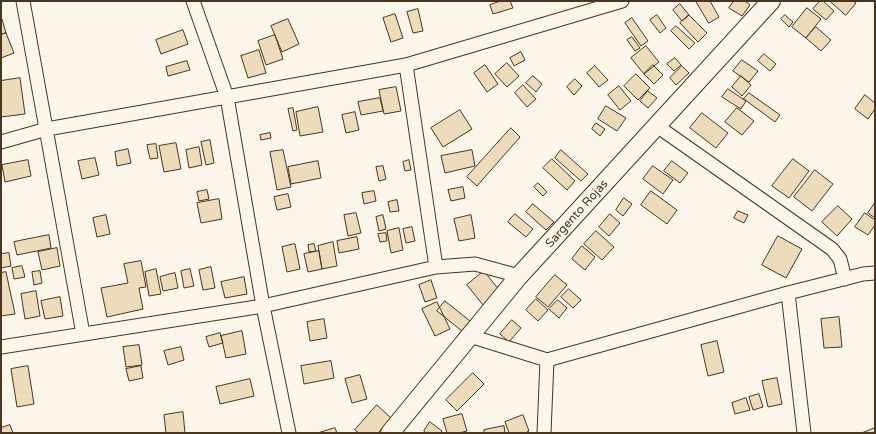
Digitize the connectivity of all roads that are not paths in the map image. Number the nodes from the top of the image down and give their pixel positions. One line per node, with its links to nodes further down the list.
1 (23, 1): 8 (street)
2 (193, 1): 6 (street)
3 (622, 1): 5 (street)
4 (771, 1): 7 (street, Sargento Rojas)
5 (406, 65): 6 (street); 10 (street)
6 (228, 97): 8 (street); 15 (street)
7 (657, 126): 12 (street, Sargento Rojas); 13 (street)
8 (47, 129): 9 (street); 16 (street)
9 (1, 142)
10 (436, 267): 12 (street); 15 (street)
11 (875, 273): 13 (street)
12 (519, 276): 17 (street, Sargento Rojas)
13 (845, 278): 14 (street)
14 (788, 293): 19 (street); 23 (street)
15 (263, 306): 16 (street); 20 (street)
16 (83, 334): 18 (street)
17 (470, 336): 19 (street); 21 (street, Sargento Rojas)
18 (1, 347)
19 (547, 360): 22 (street)
20 (289, 433)
21 (390, 433)
22 (544, 433)
23 (804, 433)

